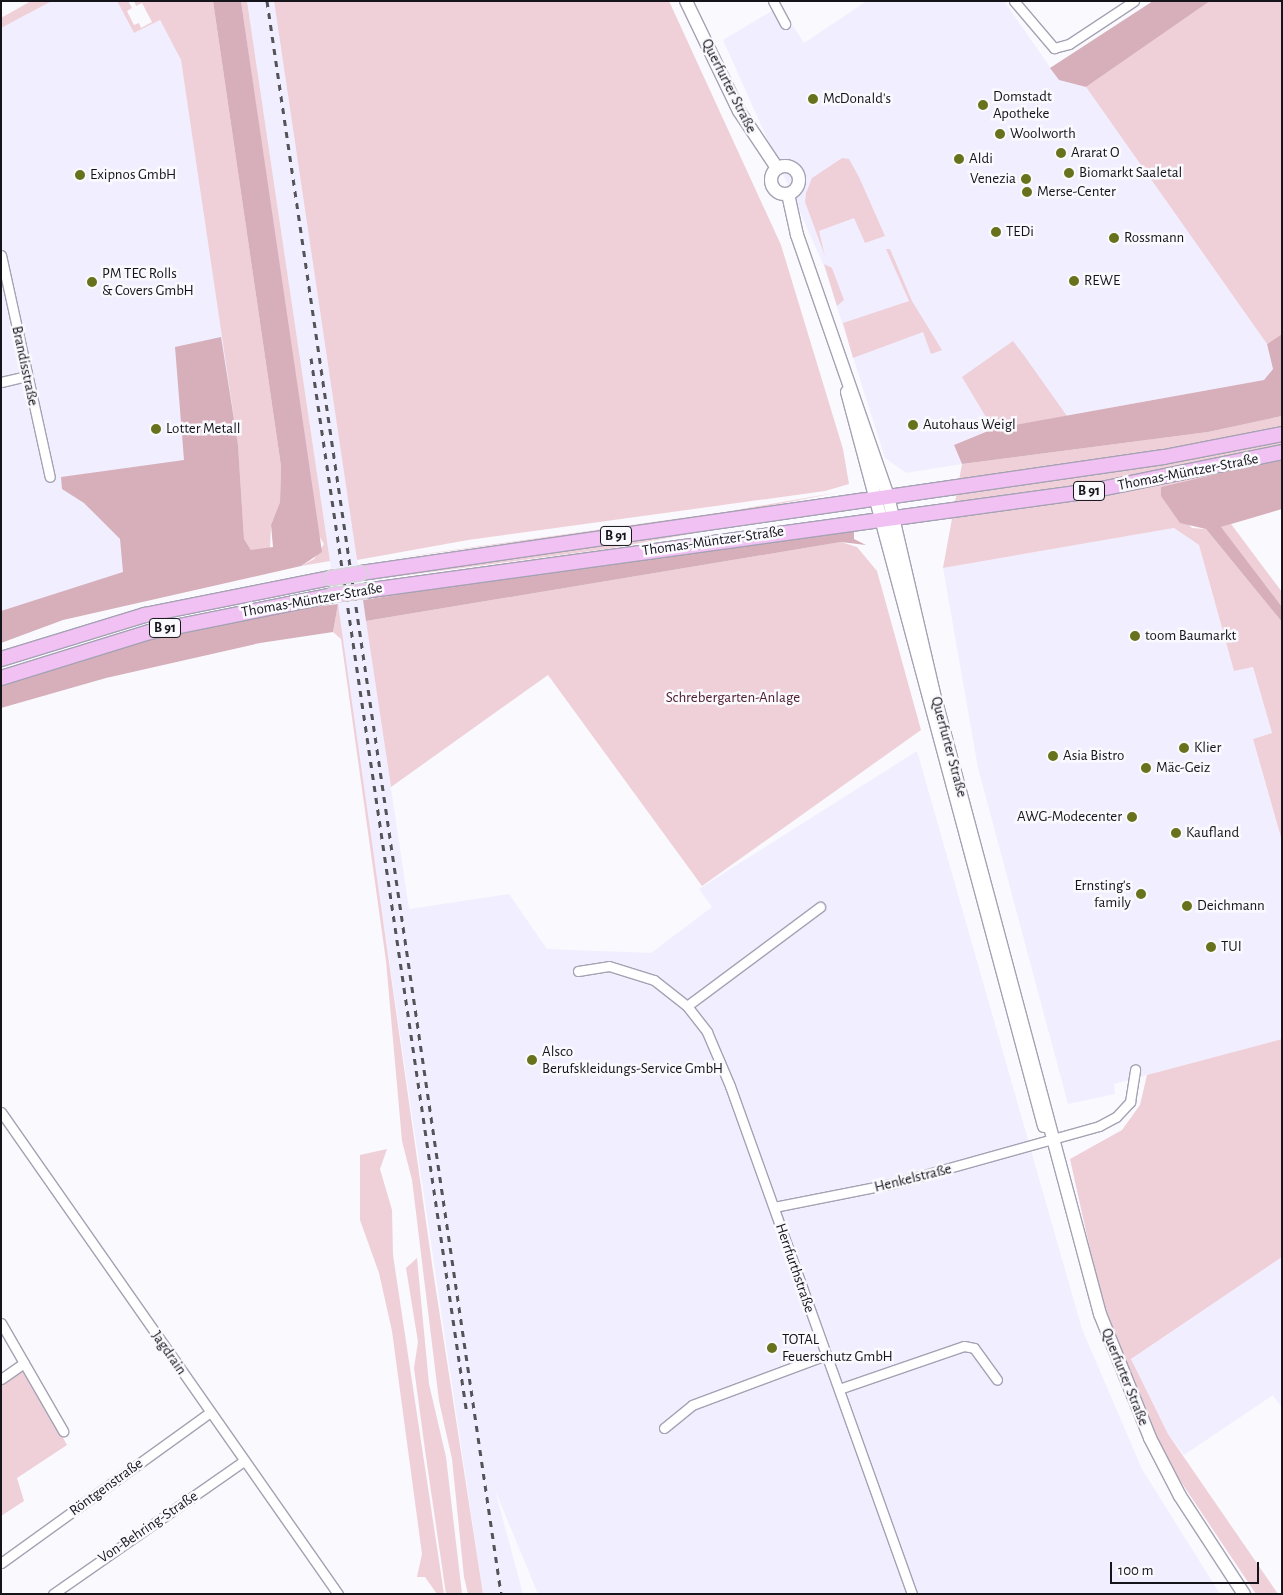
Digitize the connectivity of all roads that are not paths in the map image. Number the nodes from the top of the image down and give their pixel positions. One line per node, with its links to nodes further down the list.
1 (686, 1): 6 (main road, Querfurter Straße)
2 (773, 1): 5 (street)
3 (1014, 1): 4 (street)
4 (1134, 1)
5 (785, 24)
6 (777, 168): 7 (main road); 7 (main road)
7 (788, 194): 9 (main road, Querfurter Straße)
8 (1, 255): 10 (street, Brandisstraße)
9 (840, 358): 15 (main road, Querfurter Straße); 16 (main road, Querfurter Straße)
10 (27, 376): 11 (street); 14 (street, Brandisstraße)
11 (1, 382)
12 (1282, 434): 15 (main road, Thomas-Müntzer-Straße / B 91)
13 (1282, 452): 17 (main road, Thomas-Müntzer-Straße / B 91)
14 (50, 477)
15 (888, 496): 16 (main road, Thomas-Müntzer-Straße / B 91); 17 (main road, Querfurter Straße)
16 (872, 499): 18 (main road, Querfurter Straße); 19 (main road, Thomas-Müntzer-Straße / B 91, bridge)
17 (893, 518): 18 (main road, Thomas-Müntzer-Straße / B 91); 26 (main road, Querfurter Straße)
18 (877, 519): 20 (main road, Thomas-Müntzer-Straße / B 91, bridge); 26 (main road, Querfurter Straße)
19 (1, 659)
20 (1, 678)
21 (820, 907): 23 (street)
22 (578, 971): 23 (street, Herrfurthstraße)
23 (687, 1006): 27 (street, Herrfurthstraße)
24 (1135, 1069): 26 (street)
25 (1, 1112): 34 (street, Jagdrain)
26 (1050, 1140): 27 (street, Henkelstraße); 42 (main road, Querfurter Straße)
27 (774, 1207): 29 (street, Herrfurthstraße)
28 (1, 1323): 30 (street)
29 (826, 1355): 33 (street, Herrfurthstraße); 35 (street)
30 (24, 1363): 31 (street); 36 (street)
31 (1, 1379)
32 (997, 1380): 33 (street)
33 (839, 1390): 41 (street, Herrfurthstraße)
34 (210, 1412): 37 (street, Jagdrain); 38 (street, Röntgenstraße)
35 (664, 1428)
36 (63, 1431)
37 (244, 1461): 39 (street, Jagdrain); 40 (street, Von-Behring-Straße)
38 (1, 1563)
39 (336, 1593)
40 (53, 1594)
41 (912, 1594)
42 (1244, 1594)

